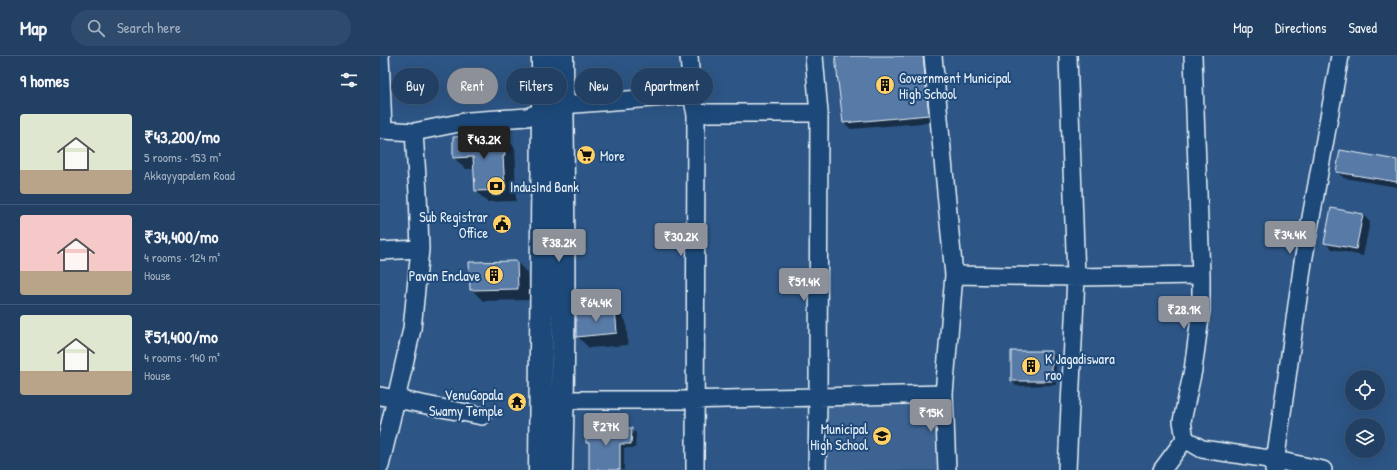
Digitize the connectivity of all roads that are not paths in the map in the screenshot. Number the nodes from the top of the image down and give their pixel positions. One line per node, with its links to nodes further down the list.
1 (380, 56): 16 (street)
2 (543, 56): 13 (main road)
3 (562, 56): 13 (main road)
4 (689, 56): 10 (street)
5 (814, 56): 14 (street)
6 (933, 56): 20 (street)
7 (1068, 56): 22 (street)
8 (1193, 56): 21 (street)
9 (1340, 56): 30 (street)
10 (690, 68)
11 (631, 101): 13 (street)
12 (694, 104): 15 (street)
13 (553, 109): 17 (street); 26 (main road); 32 (main road)
14 (819, 114): 15 (street); 25 (street)
15 (696, 115): 27 (street)
16 (382, 130): 17 (street)
17 (414, 132): 18 (street)
18 (420, 249): 19 (street); 24 (street)
19 (380, 251)
20 (954, 275): 22 (street); 23 (street)
21 (1201, 275): 22 (street); 29 (street)
22 (1076, 277): 37 (street)
23 (944, 394): 25 (street); 36 (street)
24 (388, 397): 28 (street); 31 (street)
25 (818, 397): 27 (street); 35 (street)
26 (563, 400): 27 (street); 33 (main road)
27 (696, 400): 34 (street)
28 (482, 416)
29 (1185, 439): 30 (street); 38 (street)
30 (1275, 465): 39 (street)
31 (380, 466)
32 (540, 470)
33 (561, 470)
34 (695, 470)
35 (817, 470)
36 (947, 470)
37 (1067, 470)
38 (1162, 470)
39 (1323, 470)

